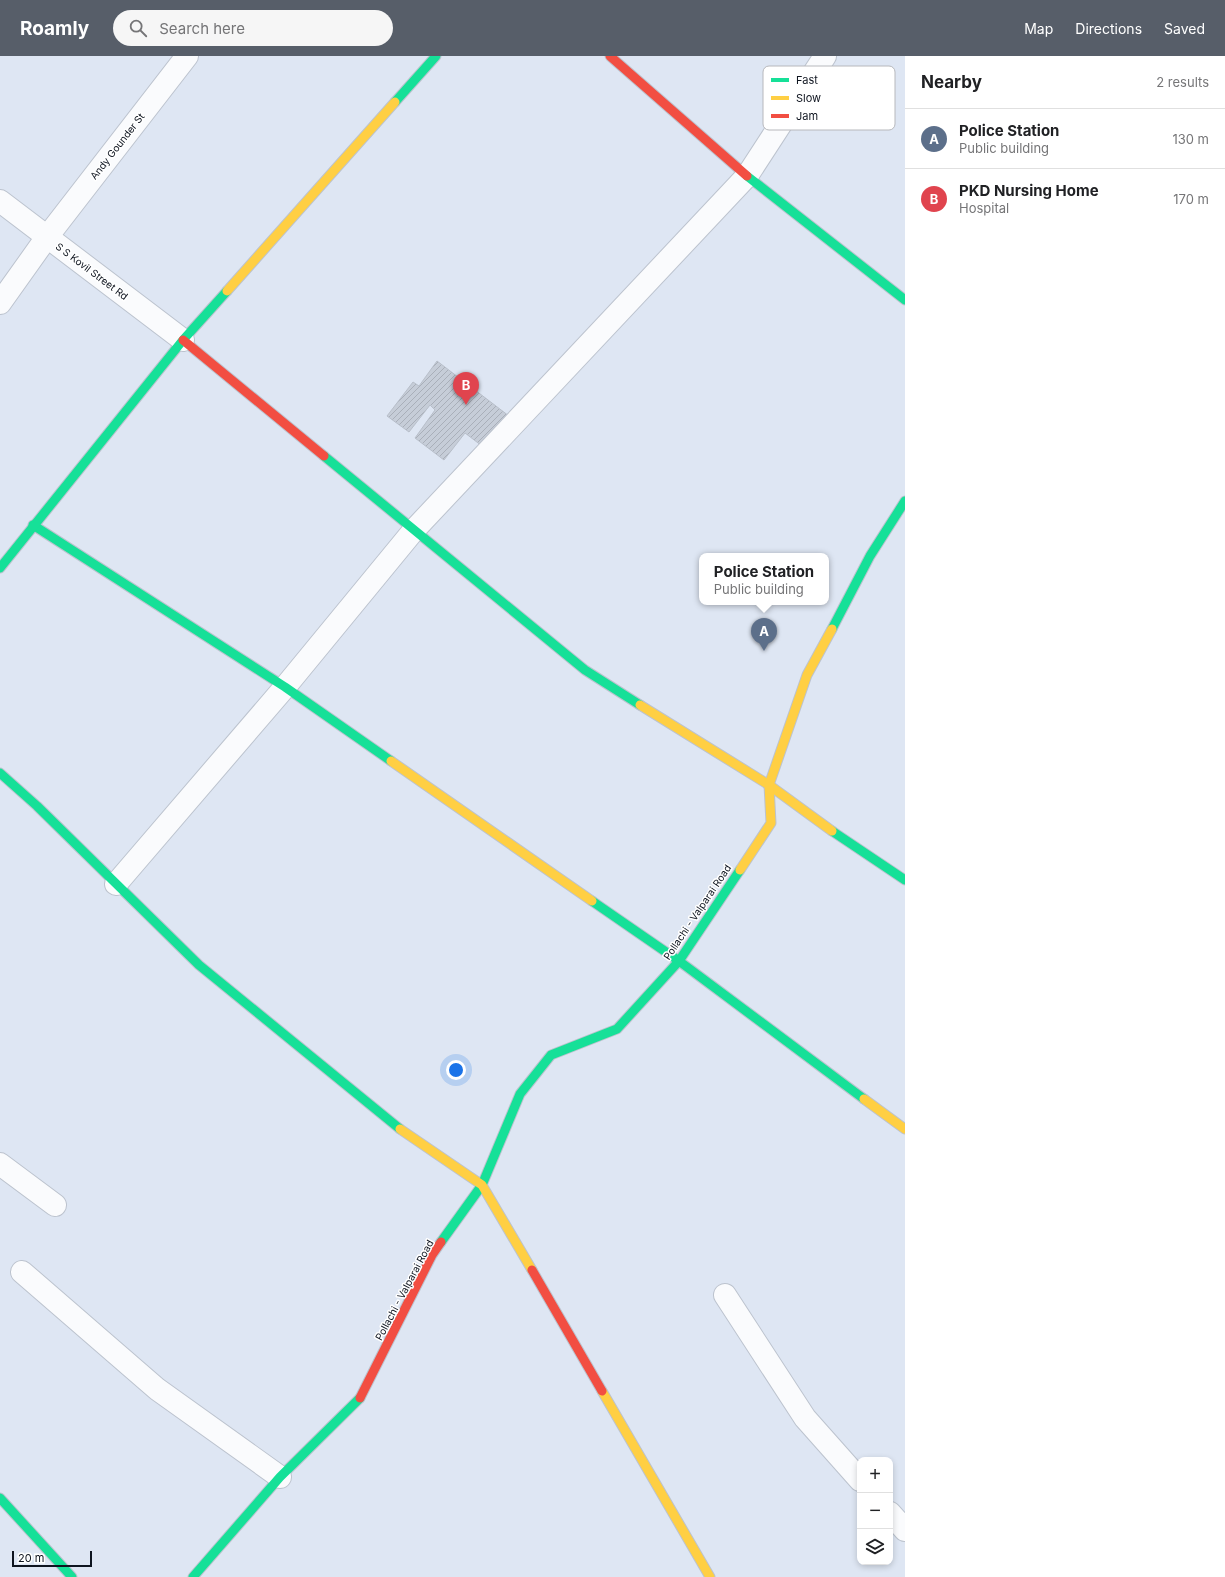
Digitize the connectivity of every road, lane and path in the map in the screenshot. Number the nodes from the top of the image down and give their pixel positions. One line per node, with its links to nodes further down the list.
1 (187, 56): 9 (street, Andy Gounder St)
2 (436, 56): 12 (street)
3 (610, 56): 7 (street)
4 (825, 56): 5 (street)
5 (818, 66)
6 (777, 130): 7 (street)
7 (747, 176): 10 (street); 15 (street)
8 (0, 201): 9 (street, S S Kovil Street Rd)
9 (47, 236): 11 (street, Andy Gounder St); 12 (street, S S Kovil Street Rd)
10 (905, 300)
11 (0, 303)
12 (183, 340): 14 (street); 15 (street)
13 (905, 501): 19 (street, Pollachi - Valparai Road)
14 (33, 525): 16 (street); 17 (street)
15 (414, 530): 17 (street); 19 (street)
16 (0, 568)
17 (285, 687): 21 (street); 22 (street)
18 (0, 773): 21 (street)
19 (769, 785): 20 (street); 22 (street, Pollachi - Valparai Road)
20 (905, 880)
21 (116, 884): 25 (street)
22 (679, 961): 23 (street); 25 (street, Pollachi - Valparai Road)
23 (905, 1129)
24 (0, 1164): 26 (street)
25 (482, 1185): 29 (street, Pollachi - Valparai Road); 36 (street)
26 (55, 1205)
27 (22, 1272): 29 (street)
28 (725, 1295): 30 (street)
29 (280, 1477): 35 (street, Pollachi - Valparai Road)
30 (857, 1477)
31 (0, 1498): 34 (street)
32 (893, 1516): 33 (street)
33 (905, 1530)
34 (72, 1577)
35 (193, 1577)
36 (710, 1577)

